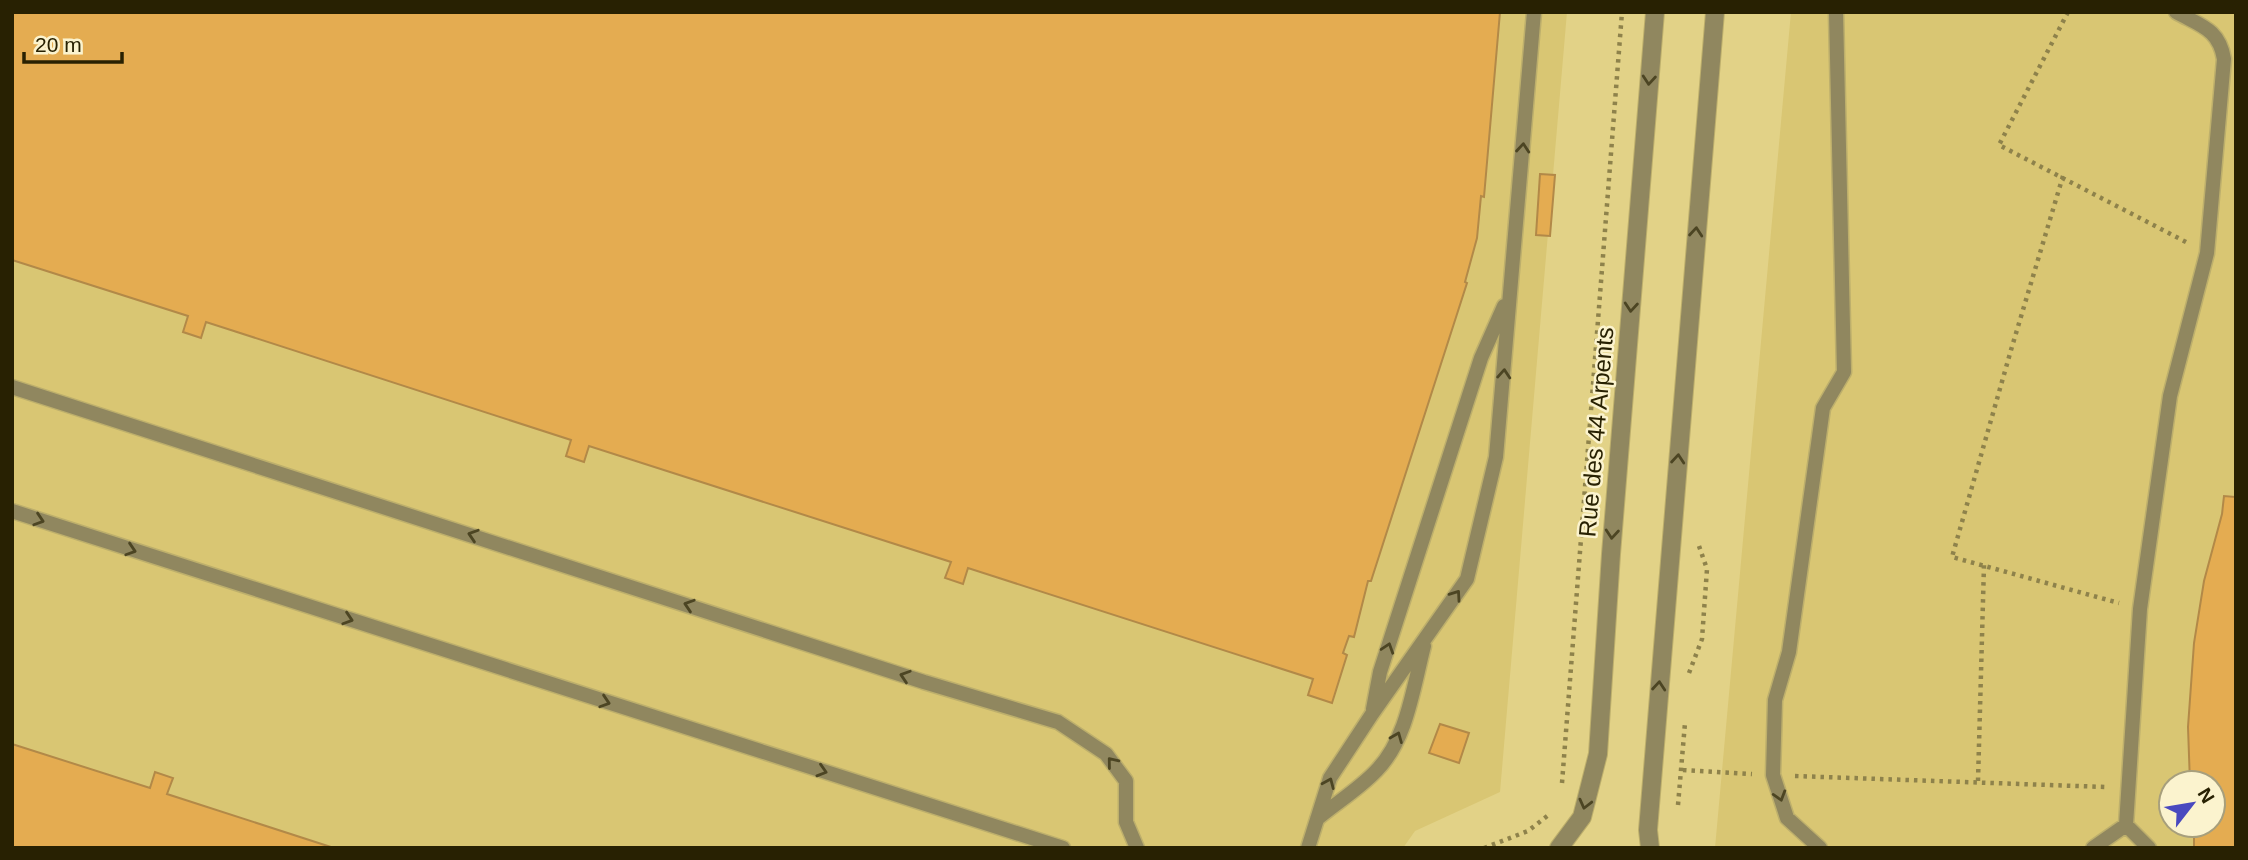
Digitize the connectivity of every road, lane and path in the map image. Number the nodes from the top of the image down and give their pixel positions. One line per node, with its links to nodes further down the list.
1 (1534, 12): 10 (lane, one-way to 1)
2 (1622, 12): 20 (path)
3 (1655, 12): 29 (street, Rue des 44 Arpents, one-way to 29)
4 (1715, 12): 30 (street, one-way to 4)
5 (1836, 12): 18 (lane)
6 (2068, 12): 8 (path)
7 (2176, 12): 9 (lane)
8 (2063, 176): 9 (path); 13 (path)
9 (2207, 253): 14 (lane)
10 (1509, 296): 15 (lane, one-way to 10); 16 (lane, one-way to 10)
11 (12, 387): 26 (lane, one-way to 11)
12 (13, 512): 25 (lane, one-way to 25)
13 (1984, 565): 14 (path); 19 (path)
14 (2140, 609): 21 (lane)
15 (1426, 637): 16 (lane); 23 (lane, one-way to 15)
16 (1372, 714): 23 (lane, one-way to 16)
17 (1683, 770): 18 (path)
18 (1773, 775): 19 (path); 31 (lane, one-way to 31)
19 (1978, 781): 21 (path)
20 (1562, 786)
21 (2130, 788): 24 (lane)
22 (1554, 811): 28 (path)
23 (1316, 820): 27 (lane)
24 (2126, 825): 32 (lane); 33 (lane)
25 (1063, 848)
26 (1138, 848)
27 (1308, 848)
28 (1484, 848)
29 (1559, 848)
30 (1650, 848)
31 (1820, 848)
32 (2093, 848)
33 (2149, 848)

